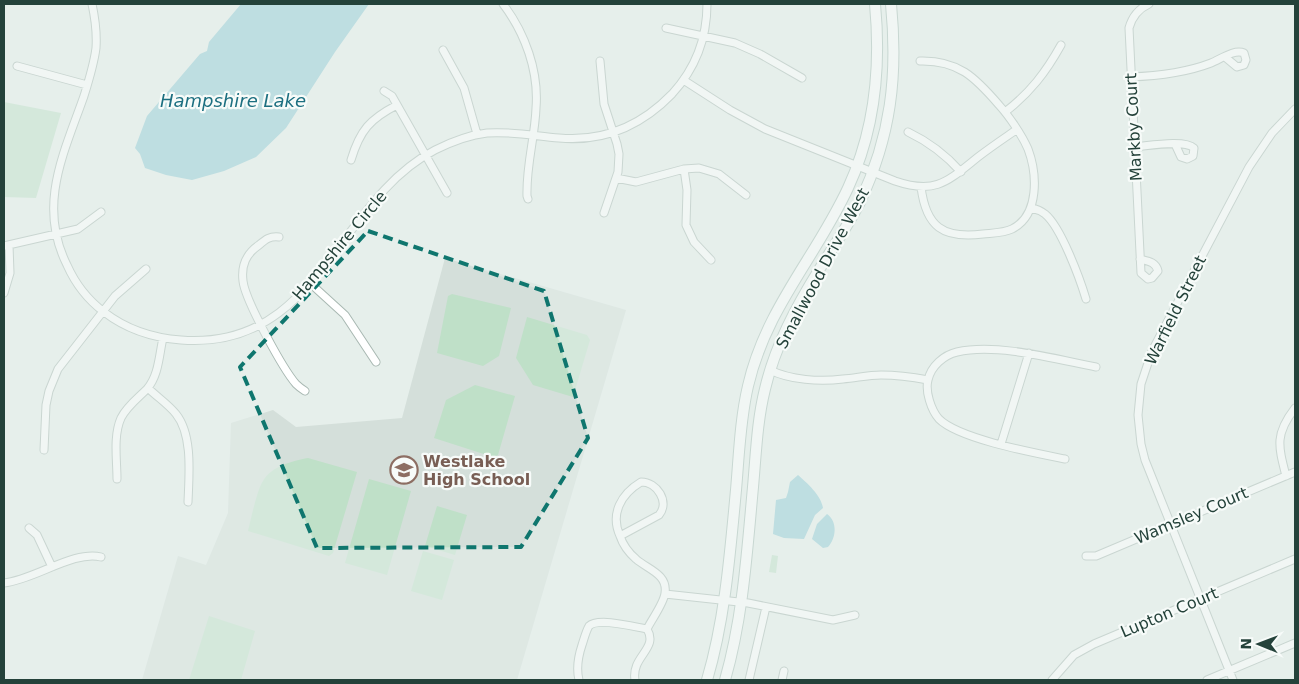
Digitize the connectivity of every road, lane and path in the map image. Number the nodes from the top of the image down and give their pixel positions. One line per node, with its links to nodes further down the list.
1 (92, 4): 18 (street, Hampshire Circle)
2 (503, 4): 27 (street)
3 (707, 4): 8 (street, Hampshire Circle)
4 (875, 4): 32 (street, Smallwood Drive West)
5 (891, 4): 35 (street, Smallwood Drive West)
6 (1149, 4): 15 (street, Markby Court)
7 (666, 28): 8 (street)
8 (704, 35): 16 (street); 17 (street, Hampshire Circle)
9 (1061, 45): 22 (street)
10 (443, 50): 26 (street)
11 (1225, 57): 15 (street)
12 (600, 61): 25 (street)
13 (920, 61): 22 (street)
14 (17, 66): 18 (street)
15 (1130, 77): 29 (street, Markby Court)
16 (802, 78)
17 (685, 80): 25 (street, Hampshire Circle); 32 (street)
18 (87, 85): 44 (street, Hampshire Circle)
19 (384, 91): 20 (street)
20 (397, 105): 30 (street); 31 (street)
21 (1295, 109): 71 (street, Warfield Street)
22 (1005, 112): 23 (street)
23 (1016, 130): 34 (street); 41 (street)
24 (908, 132): 34 (street)
25 (614, 133): 27 (street, Hampshire Circle); 36 (street)
26 (477, 134): 27 (street, Hampshire Circle); 30 (street, Hampshire Circle)
27 (532, 135): 40 (street)
28 (1176, 144): 29 (street)
29 (1134, 147): 47 (street, Markby Court)
30 (425, 155): 38 (street); 50 (street, Hampshire Circle)
31 (351, 160)
32 (856, 166): 35 (street); 81 (street, Smallwood Drive West)
33 (684, 169): 36 (street); 39 (street); 48 (street)
34 (961, 172): 37 (street)
35 (872, 173): 37 (street); 59 (street, Smallwood Drive West)
36 (616, 178): 43 (street)
37 (921, 187): 41 (street)
38 (447, 193)
39 (746, 194)
40 (528, 199)
41 (1031, 208): 52 (street)
42 (101, 212): 44 (street)
43 (604, 213)
44 (56, 234): 46 (street); 53 (street, Hampshire Circle)
45 (280, 237): 54 (street)
46 (6, 245): 51 (street)
47 (1140, 259)
48 (711, 260)
49 (146, 269): 53 (street)
50 (310, 284): 54 (street, Hampshire Circle); 57 (street)
51 (4, 293)
52 (1086, 299)
53 (103, 311): 55 (street, Hampshire Circle); 65 (street)
54 (261, 324): 55 (street, Hampshire Circle); 62 (street)
55 (163, 338): 61 (street)
56 (1028, 353): 58 (street); 60 (street); 64 (street)
57 (376, 362)
58 (1096, 368)
59 (770, 370): 60 (street); 82 (street, Smallwood Drive West)
60 (928, 380): 64 (street)
61 (148, 388): 69 (street); 70 (street)
62 (305, 390)
63 (1295, 408): 68 (street)
64 (1001, 444): 66 (street)
65 (44, 450)
66 (1065, 459)
67 (1295, 472): 68 (street, Wamsley Court)
68 (1286, 476): 71 (street, Wamsley Court)
69 (117, 479)
70 (188, 502)
71 (1170, 524): 74 (street, Wamsley Court); 80 (street, Warfield Street)
72 (29, 528): 77 (street)
73 (620, 536): 73 (street); 79 (street)
74 (1086, 556)
75 (101, 557): 77 (street)
76 (1295, 559): 80 (street, Lupton Court)
77 (52, 567): 78 (street)
78 (4, 583)
79 (665, 594): 81 (street); 85 (street)
80 (1200, 599): 88 (street, Warfield Street); 89 (street, Lupton Court)
81 (724, 600): 82 (street); 92 (street, Smallwood Drive West)
82 (741, 602): 83 (street); 93 (street, Smallwood Drive West)
83 (766, 607): 84 (street); 94 (street)
84 (855, 615)
85 (647, 629): 90 (street); 91 (street)
86 (1295, 644): 88 (street)
87 (784, 671): 95 (street)
88 (1230, 671): 96 (street); 97 (street, Warfield Street)
89 (1056, 679)
90 (579, 680)
91 (635, 680)
92 (707, 680)
93 (725, 680)
94 (749, 680)
95 (782, 680)
96 (1207, 680)
97 (1234, 680)

